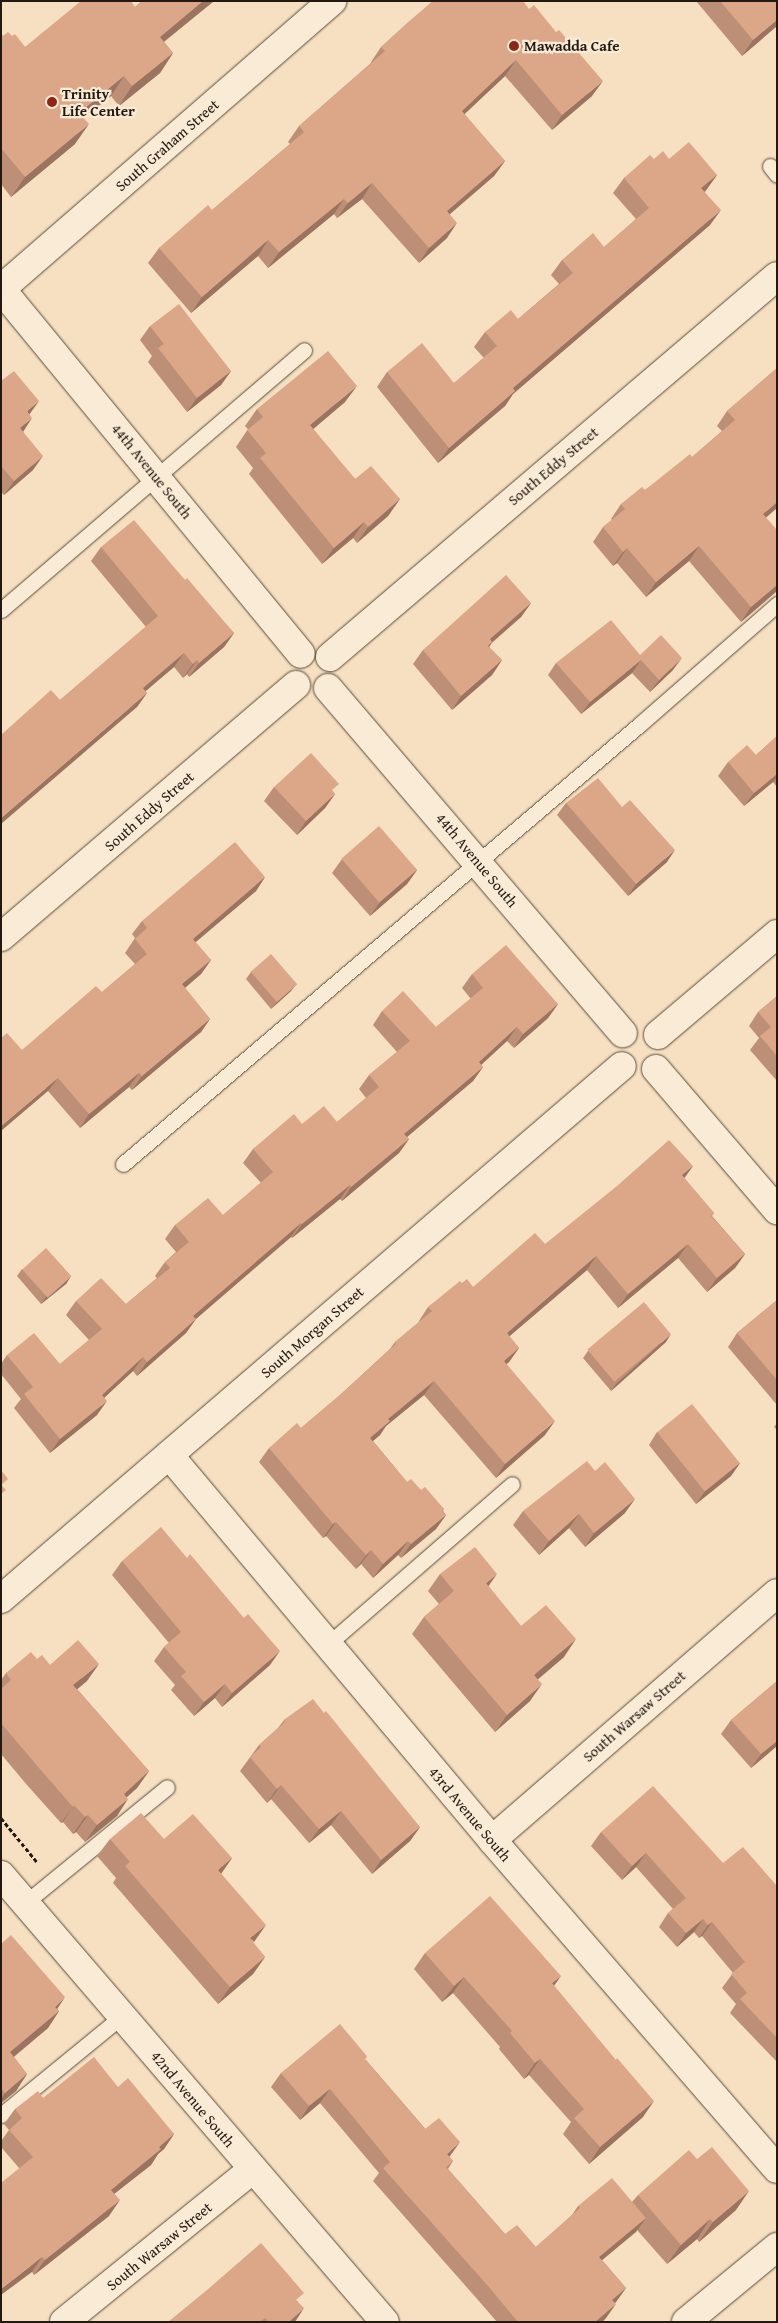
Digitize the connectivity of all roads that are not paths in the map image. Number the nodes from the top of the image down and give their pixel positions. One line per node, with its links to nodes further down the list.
1 (332, 1): 3 (street, South Graham Street)
2 (777, 276): 9 (street, South Eddy Street)
3 (1, 289): 5 (street, 44th Avenue South)
4 (304, 350): 5 (lane)
5 (157, 477): 7 (lane); 8 (street, 44th Avenue South)
6 (777, 604): 12 (lane)
7 (1, 610)
8 (301, 654): 9 (street); 10 (street)
9 (330, 656): 11 (street)
10 (296, 685): 11 (street); 14 (street, South Eddy Street)
11 (328, 688): 12 (street, 44th Avenue South)
12 (478, 861): 15 (street, 44th Avenue South); 19 (lane)
13 (777, 934): 16 (street)
14 (1, 937)
15 (623, 1033): 16 (street); 17 (street)
16 (658, 1035): 18 (street)
17 (622, 1066): 18 (street); 21 (street, South Morgan Street)
18 (656, 1069): 20 (street)
19 (124, 1164)
20 (777, 1210)
21 (169, 1455): 24 (street, South Morgan Street); 25 (street, 43rd Avenue South)
22 (512, 1484): 25 (lane)
23 (777, 1593): 27 (street, South Warsaw Street)
24 (1, 1599)
25 (327, 1645): 27 (street, 43rd Avenue South)
26 (167, 1787): 29 (lane)
27 (492, 1840): 32 (street, 43rd Avenue South)
28 (1, 1875): 29 (street, 42nd Avenue South)
29 (25, 1903): 30 (street, 42nd Avenue South)
30 (122, 2016): 31 (lane); 33 (street, 42nd Avenue South)
31 (1, 2115)
32 (777, 2169)
33 (253, 2170): 35 (street, 42nd Avenue South); 36 (street, South Warsaw Street)
34 (777, 2246): 37 (street)
35 (375, 2319)
36 (64, 2322)
37 (686, 2322)

